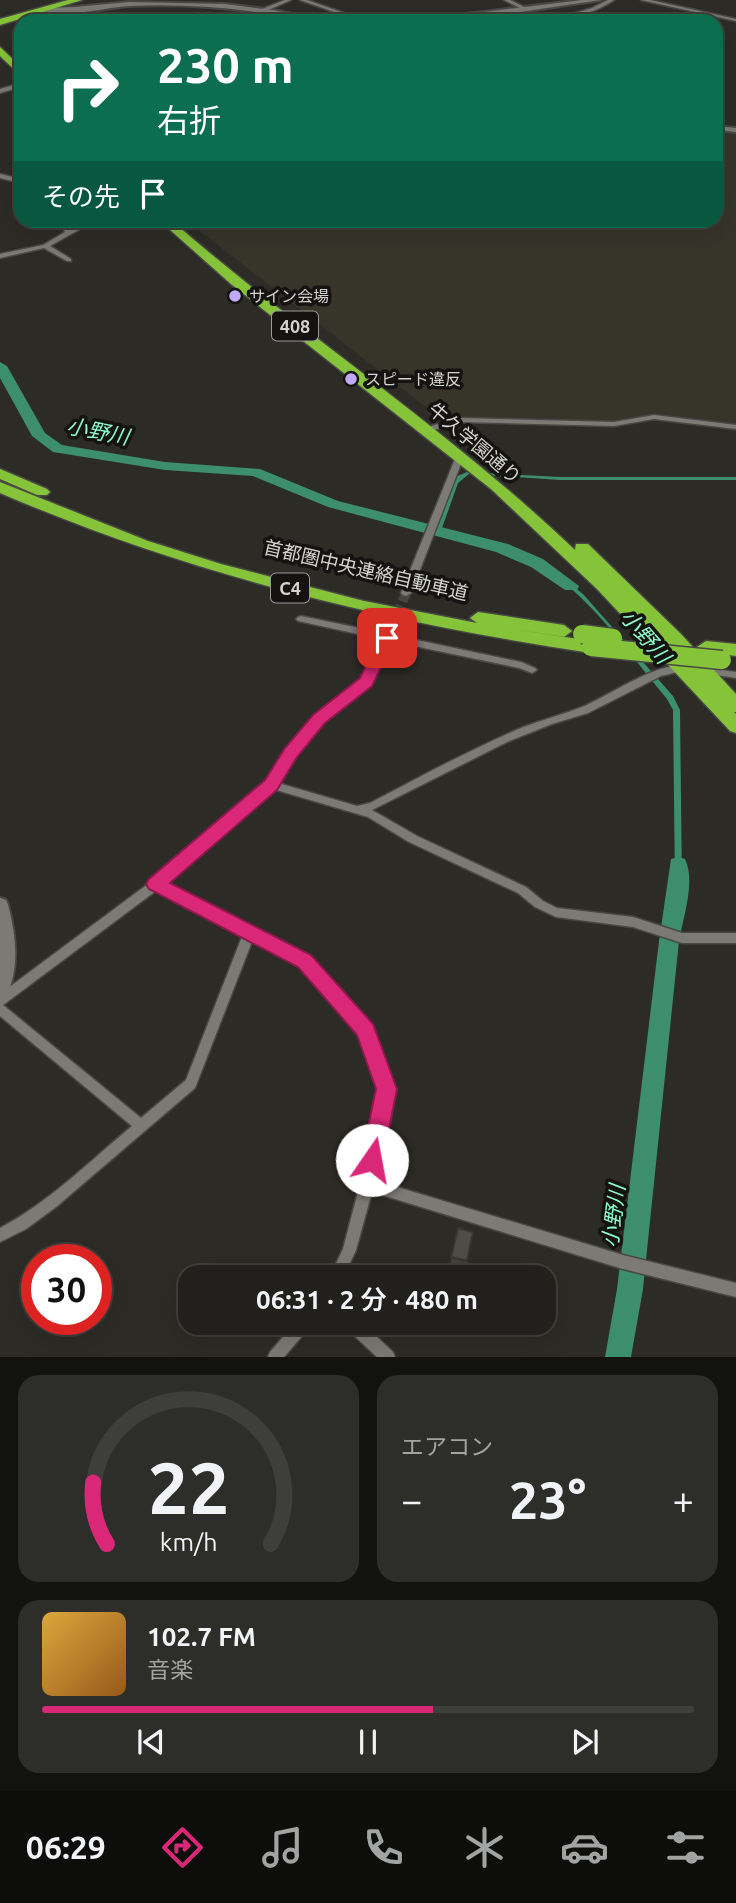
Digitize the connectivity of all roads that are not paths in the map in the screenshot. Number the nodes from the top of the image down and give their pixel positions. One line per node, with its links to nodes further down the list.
1 (78, 0): 9 (highway)
2 (289, 0): 10 (street)
3 (302, 0): 14 (street)
4 (506, 0): 8 (street)
5 (598, 0): 8 (street)
6 (612, 0): 16 (street)
7 (643, 0): 17 (street)
8 (526, 9): 15 (street)
9 (43, 10): 10 (street); 11 (highway)
10 (264, 10): 12 (street); 13 (street)
11 (30, 14)
12 (259, 14)
13 (284, 14)
14 (344, 14)
15 (493, 14)
16 (576, 14)
17 (701, 14)
18 (0, 39): 20 (highway)
19 (0, 50): 21 (highway)
20 (14, 54)
21 (14, 65)
22 (67, 228): 26 (street)
23 (78, 228): 26 (street)
24 (174, 228): 31 (highway, 牛久学園通り / 408)
25 (187, 228): 31 (highway, 牛久学園通り / 408)
26 (69, 233): 27 (street)
27 (45, 246): 28 (street); 29 (street)
28 (0, 256)
29 (69, 260)
30 (736, 427): 31 (street)
31 (433, 428): 32 (highway, 牛久学園通り / 408); 42 (highway, 牛久学園通り / 408)
32 (460, 456): 35 (street); 40 (highway, 牛久学園通り / 408)
33 (0, 473): 38 (highway, 首都圏中央連絡自動車道 / C4)
34 (0, 487): 38 (highway, 首都圏中央連絡自動車道 / C4)
35 (406, 593)
36 (301, 619): 37 (street)
37 (389, 633): 41 (street); 46 (street)
38 (587, 640): 39 (highway, 首都圏中央連絡自動車道 / C4, bridge); 39 (highway, 首都圏中央連絡自動車道 / C4, bridge)
39 (732, 657)
40 (684, 668): 42 (street); 45 (highway, 牛久学園通り / 408); 47 (street)
41 (532, 670)
42 (705, 670): 43 (street); 44 (highway, 牛久学園通り / 408)
43 (736, 675)
44 (736, 706)
45 (736, 726)
46 (271, 785): 47 (street); 48 (street)
47 (360, 809): 51 (street)
48 (156, 884): 50 (street); 53 (street)
49 (0, 905): 52 (street)
50 (250, 932): 55 (street); 56 (street)
51 (736, 938)
52 (0, 992)
53 (0, 1002)
54 (0, 1009): 55 (street)
55 (140, 1125): 57 (street)
56 (367, 1184): 58 (street); 59 (street)
57 (0, 1235)
58 (342, 1265)
59 (736, 1290)
60 (294, 1335): 62 (street)
61 (364, 1335): 63 (street)
62 (275, 1357)
63 (388, 1357)

